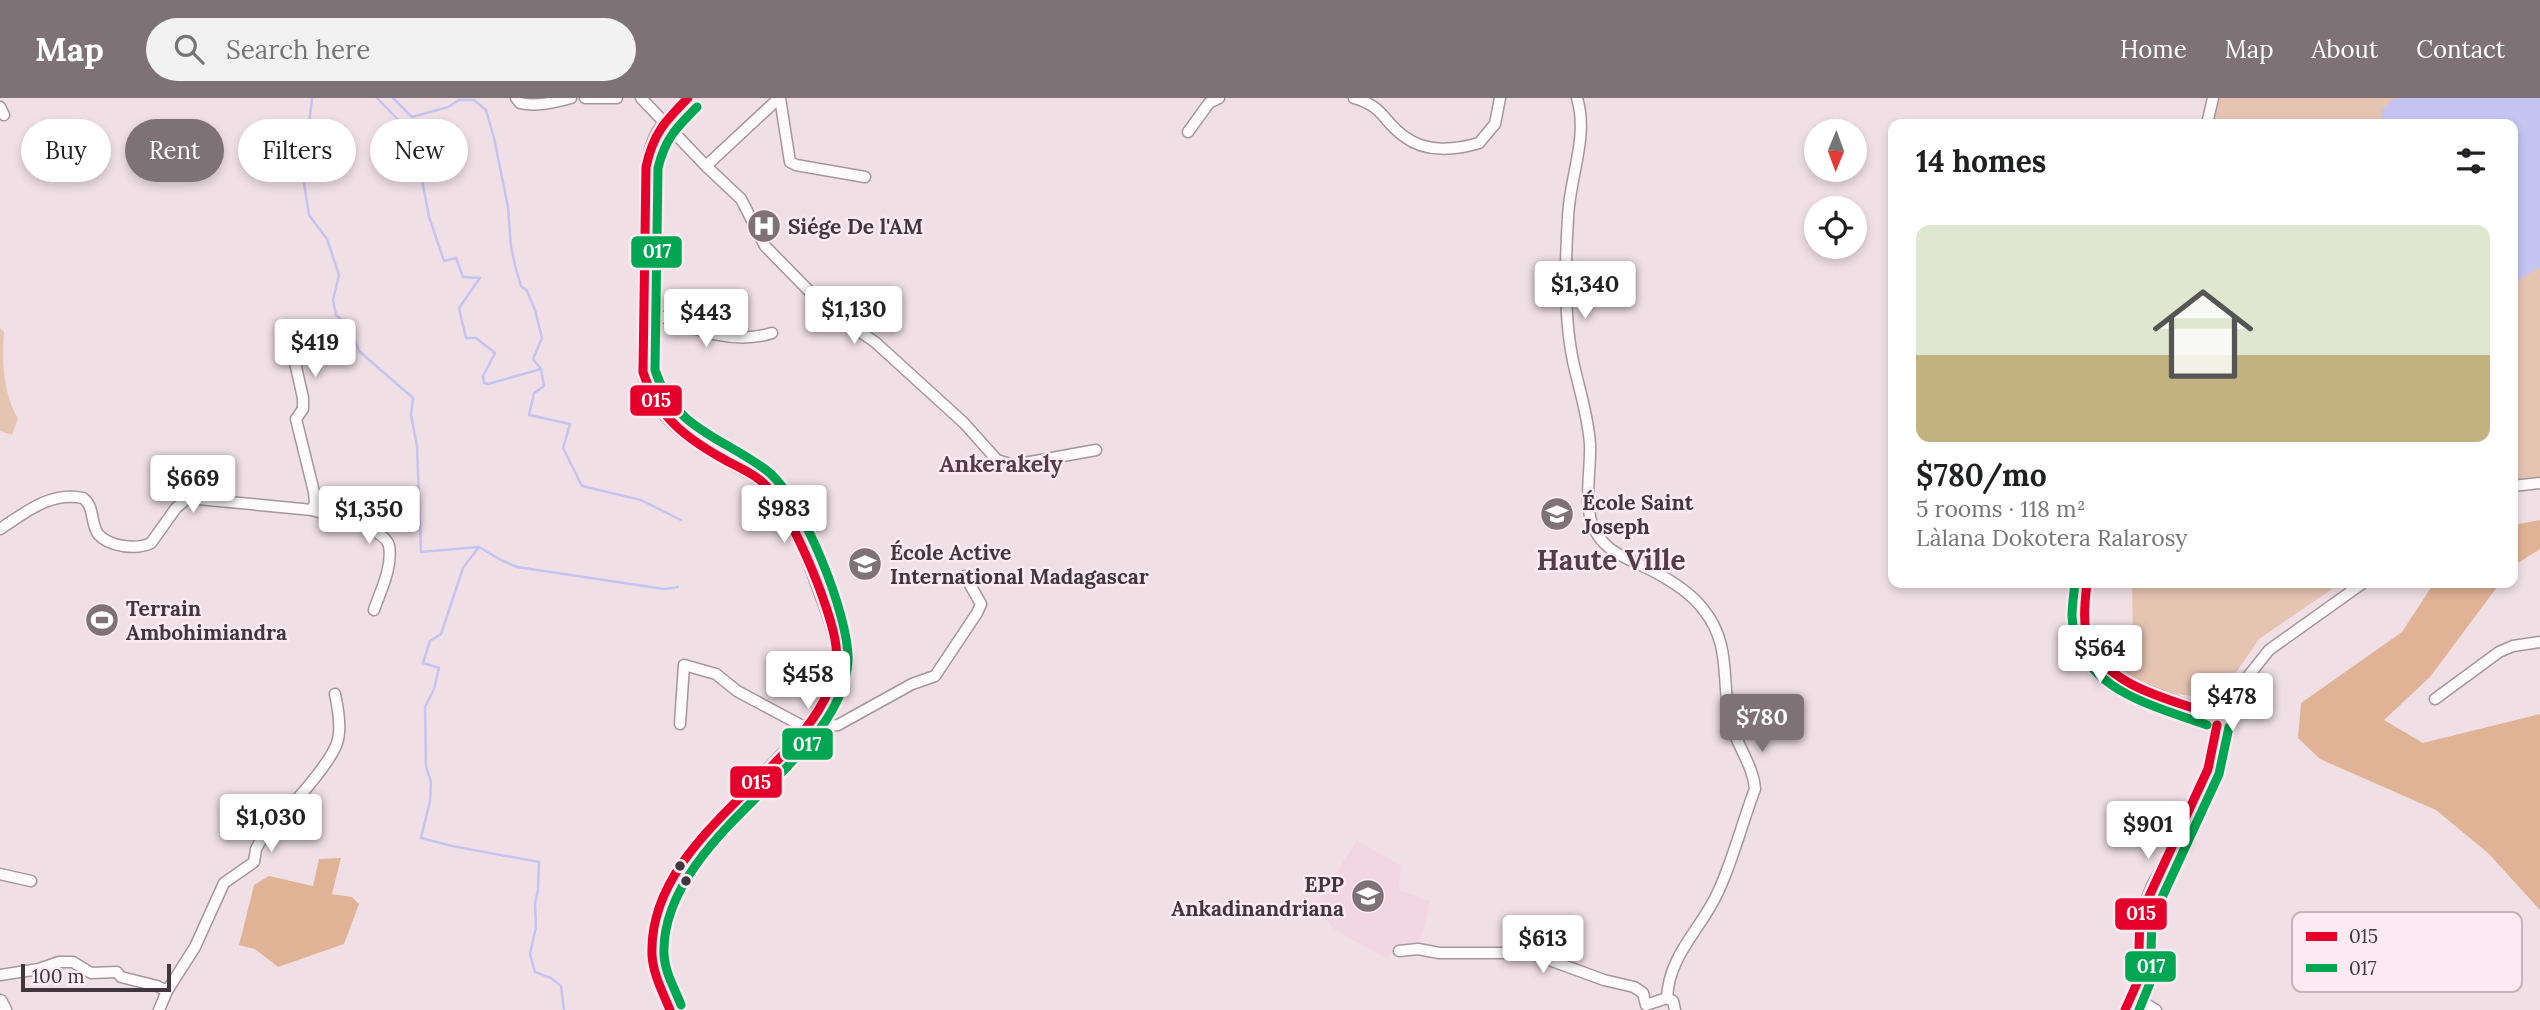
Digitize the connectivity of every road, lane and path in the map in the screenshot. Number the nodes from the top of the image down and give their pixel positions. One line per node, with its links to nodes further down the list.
1 (516, 98): 2 (street)
2 (571, 98)
3 (585, 98): 4 (street)
4 (617, 98)
5 (641, 98): 14 (street)
6 (688, 98): 14 (street)
7 (780, 98): 16 (street); 17 (street)
8 (1219, 98): 15 (street)
9 (1354, 98): 10 (street)
10 (1500, 98)
11 (1577, 98): 42 (street)
12 (2213, 98): 13 (street)
13 (2208, 119)
14 (663, 121): 16 (street); 18 (street)
15 (1188, 132)
16 (706, 166): 21 (street)
17 (865, 177)
18 (645, 310): 20 (street); 35 (street)
19 (288, 331): 24 (street)
20 (772, 333)
21 (1096, 450)
22 (2540, 483): 23 (street)
23 (2518, 485)
24 (312, 510): 25 (street); 29 (street)
25 (0, 529)
26 (965, 576): 35 (street)
27 (2087, 588): 33 (street)
28 (2356, 588): 33 (street)
29 (374, 610)
30 (2540, 642): 32 (street)
31 (335, 694): 40 (street)
32 (2435, 699)
33 (2216, 717): 41 (street)
34 (680, 724): 35 (street)
35 (806, 728): 46 (street)
36 (0, 874): 37 (street)
37 (31, 881)
38 (1399, 951): 42 (street)
39 (0, 975): 40 (street)
40 (167, 990): 45 (street)
41 (2133, 996): 48 (street); 49 (street)
42 (1667, 998): 47 (street)
43 (0, 1002): 44 (main road)
44 (4, 1010)
45 (159, 1010)
46 (670, 1010)
47 (1675, 1010)
48 (2125, 1010)
49 (2156, 1010)

